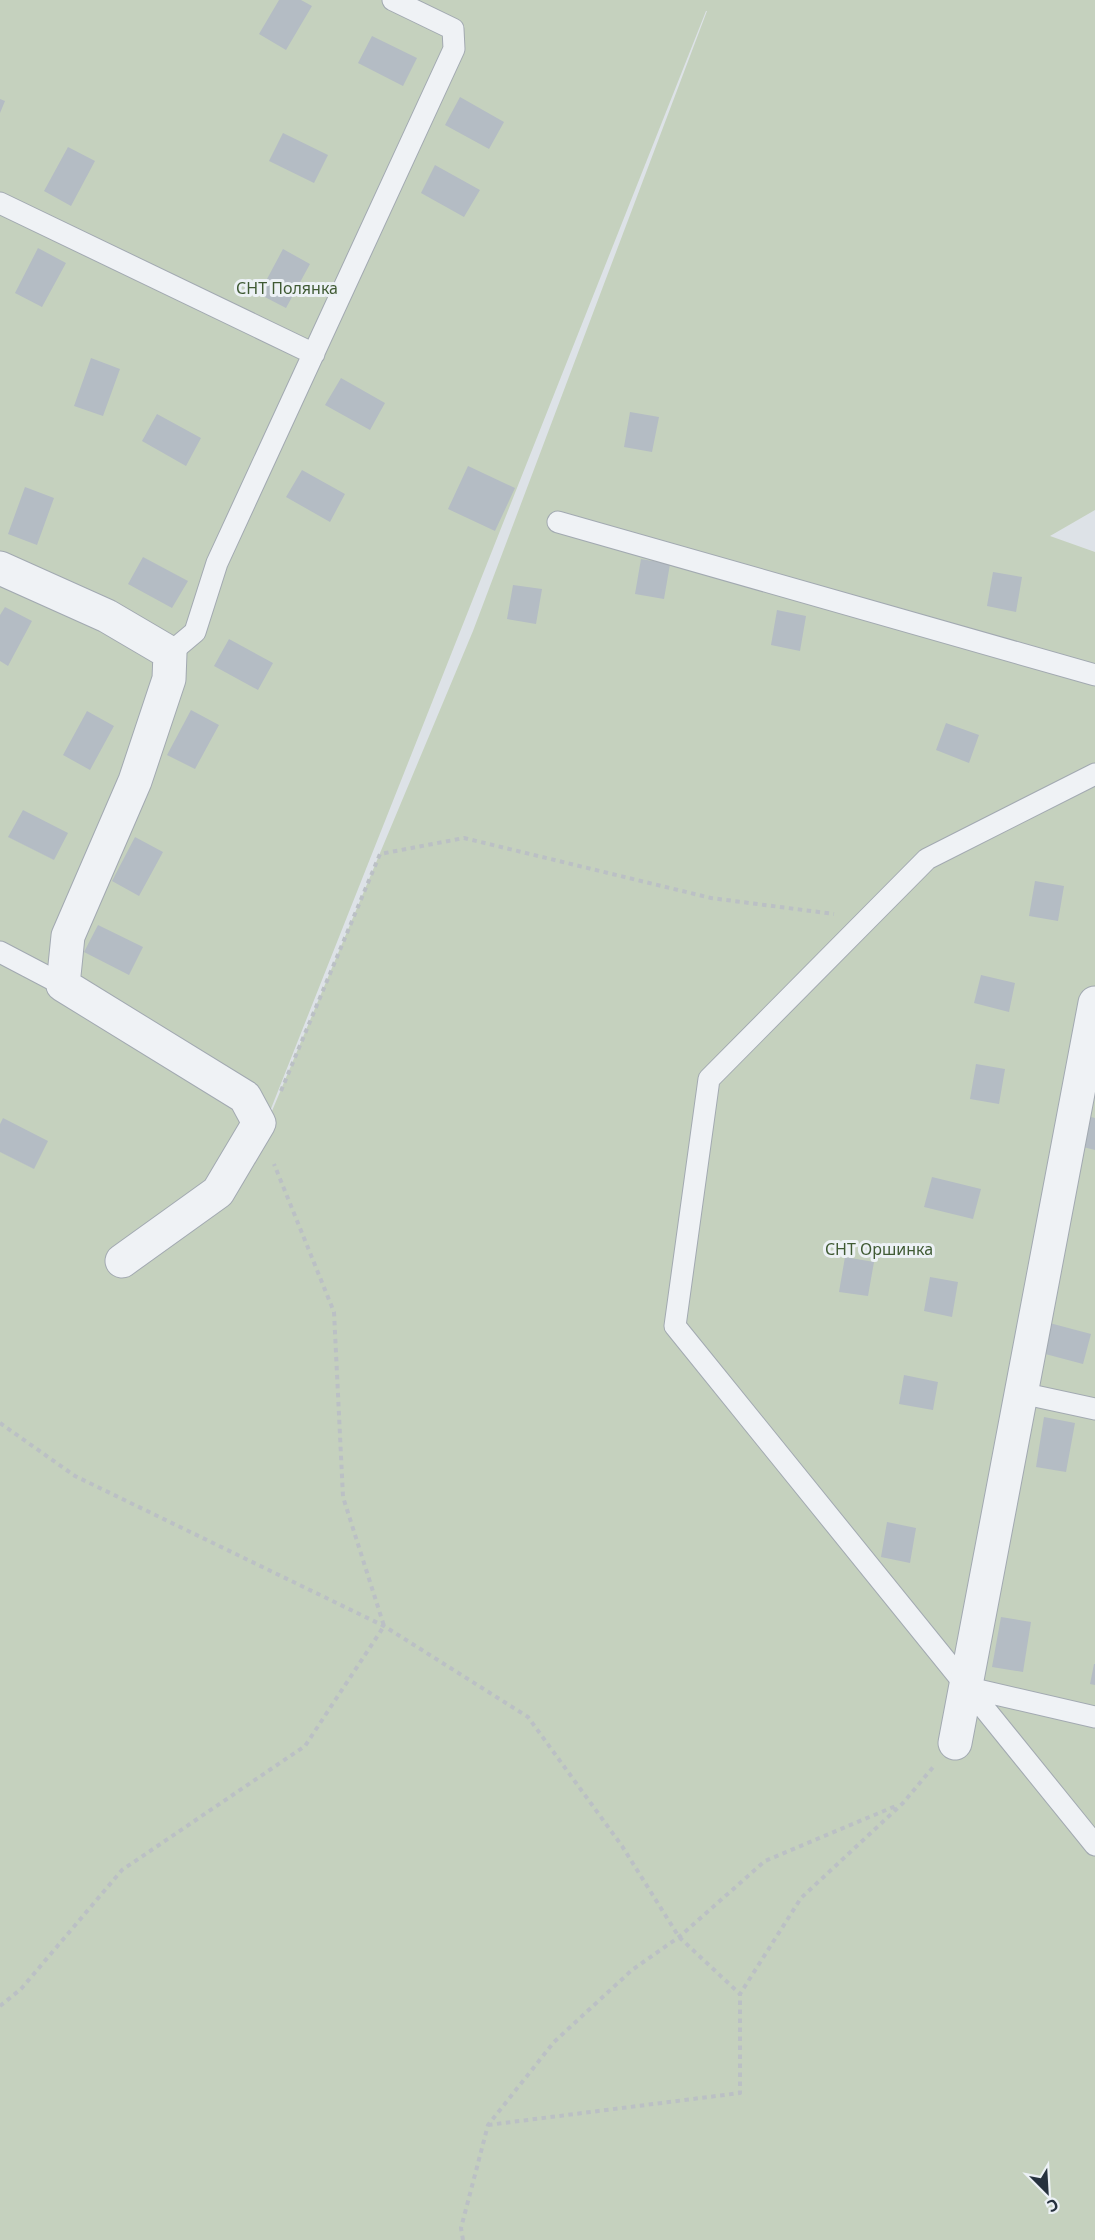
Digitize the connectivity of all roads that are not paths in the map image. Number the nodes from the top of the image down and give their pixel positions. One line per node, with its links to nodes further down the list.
1 (393, 0): 3 (lane)
2 (0, 202): 3 (lane)
3 (314, 354): 6 (lane)
4 (558, 522): 7 (lane)
5 (0, 568): 6 (street)
6 (170, 653): 10 (street)
7 (1095, 675)
8 (1095, 774): 16 (lane)
9 (0, 952): 10 (lane)
10 (63, 985): 13 (street)
11 (1095, 1002): 12 (street)
12 (1087, 1087): 14 (street)
13 (122, 1261)
14 (1021, 1393): 15 (lane); 16 (street)
15 (1095, 1409)
16 (965, 1687): 17 (lane); 18 (street); 19 (lane)
17 (1095, 1717)
18 (955, 1743)
19 (1095, 1845)

